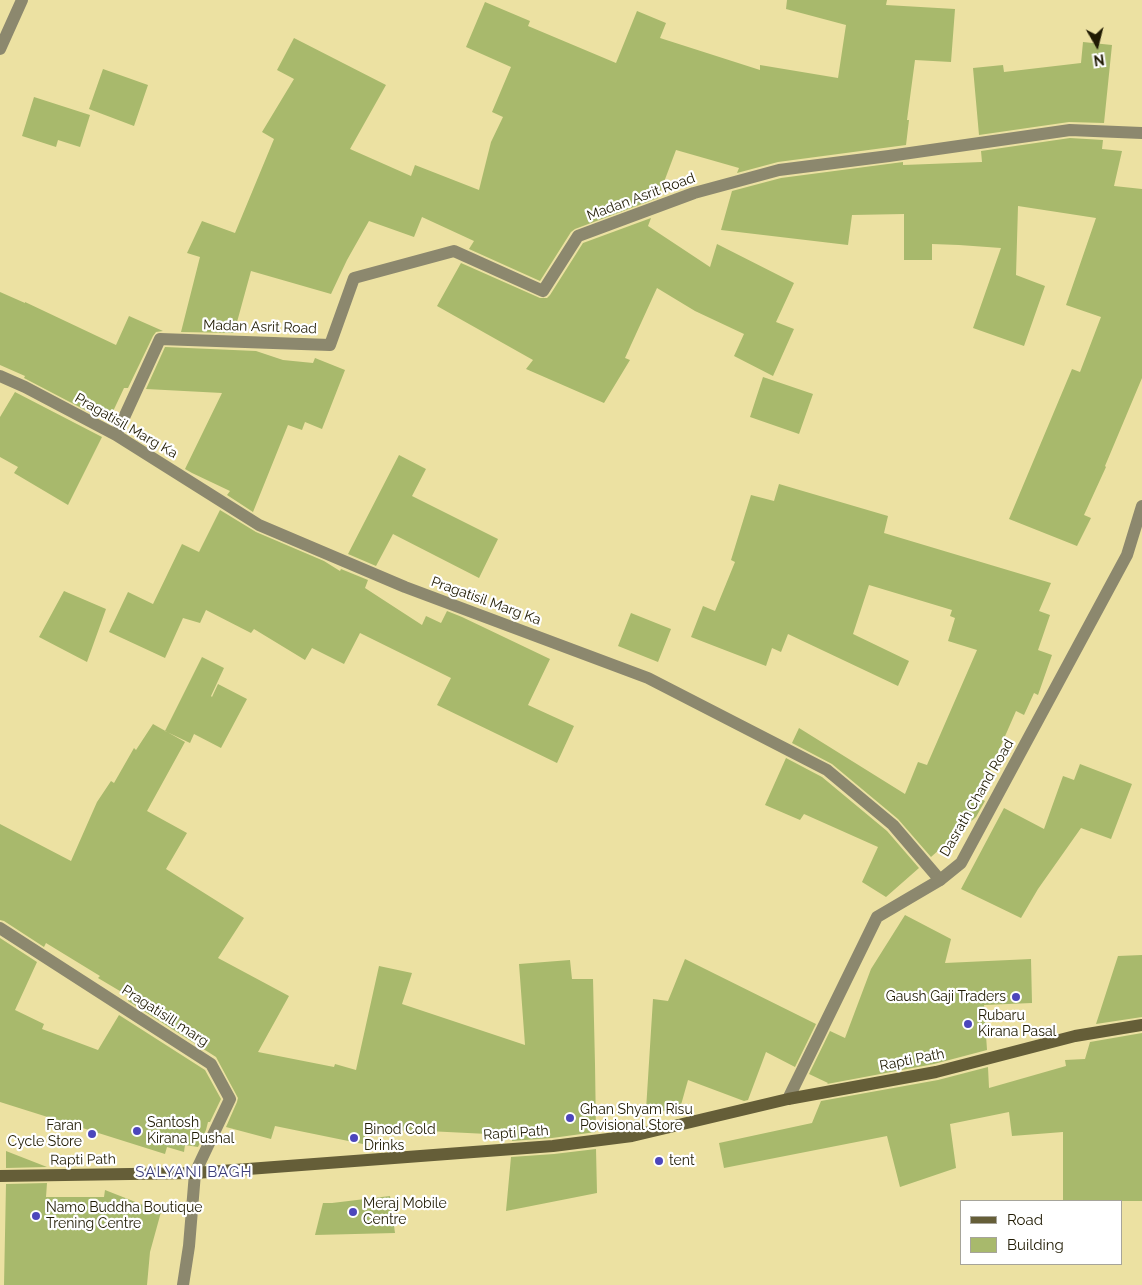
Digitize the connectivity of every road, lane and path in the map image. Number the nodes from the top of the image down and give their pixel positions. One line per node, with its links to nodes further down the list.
1 (22, 0): 2 (street)
2 (0, 49)
3 (1142, 133): 5 (street, Madan Asrit Road)
4 (0, 376): 5 (street, Pragatisil Marg Ka)
5 (116, 435): 7 (street, Pragatisil Marg Ka)
6 (1142, 506): 7 (street, Dasrath Chand Road)
7 (940, 880): 10 (street, Dasrath Chand Road)
8 (0, 928): 11 (street, Pragatisill marg)
9 (1142, 1025): 10 (main road, Rapti Path)
10 (788, 1099): 11 (main road, Rapti Path)
11 (195, 1173): 12 (main road, Rapti Path); 13 (street)
12 (0, 1176)
13 (183, 1285)

